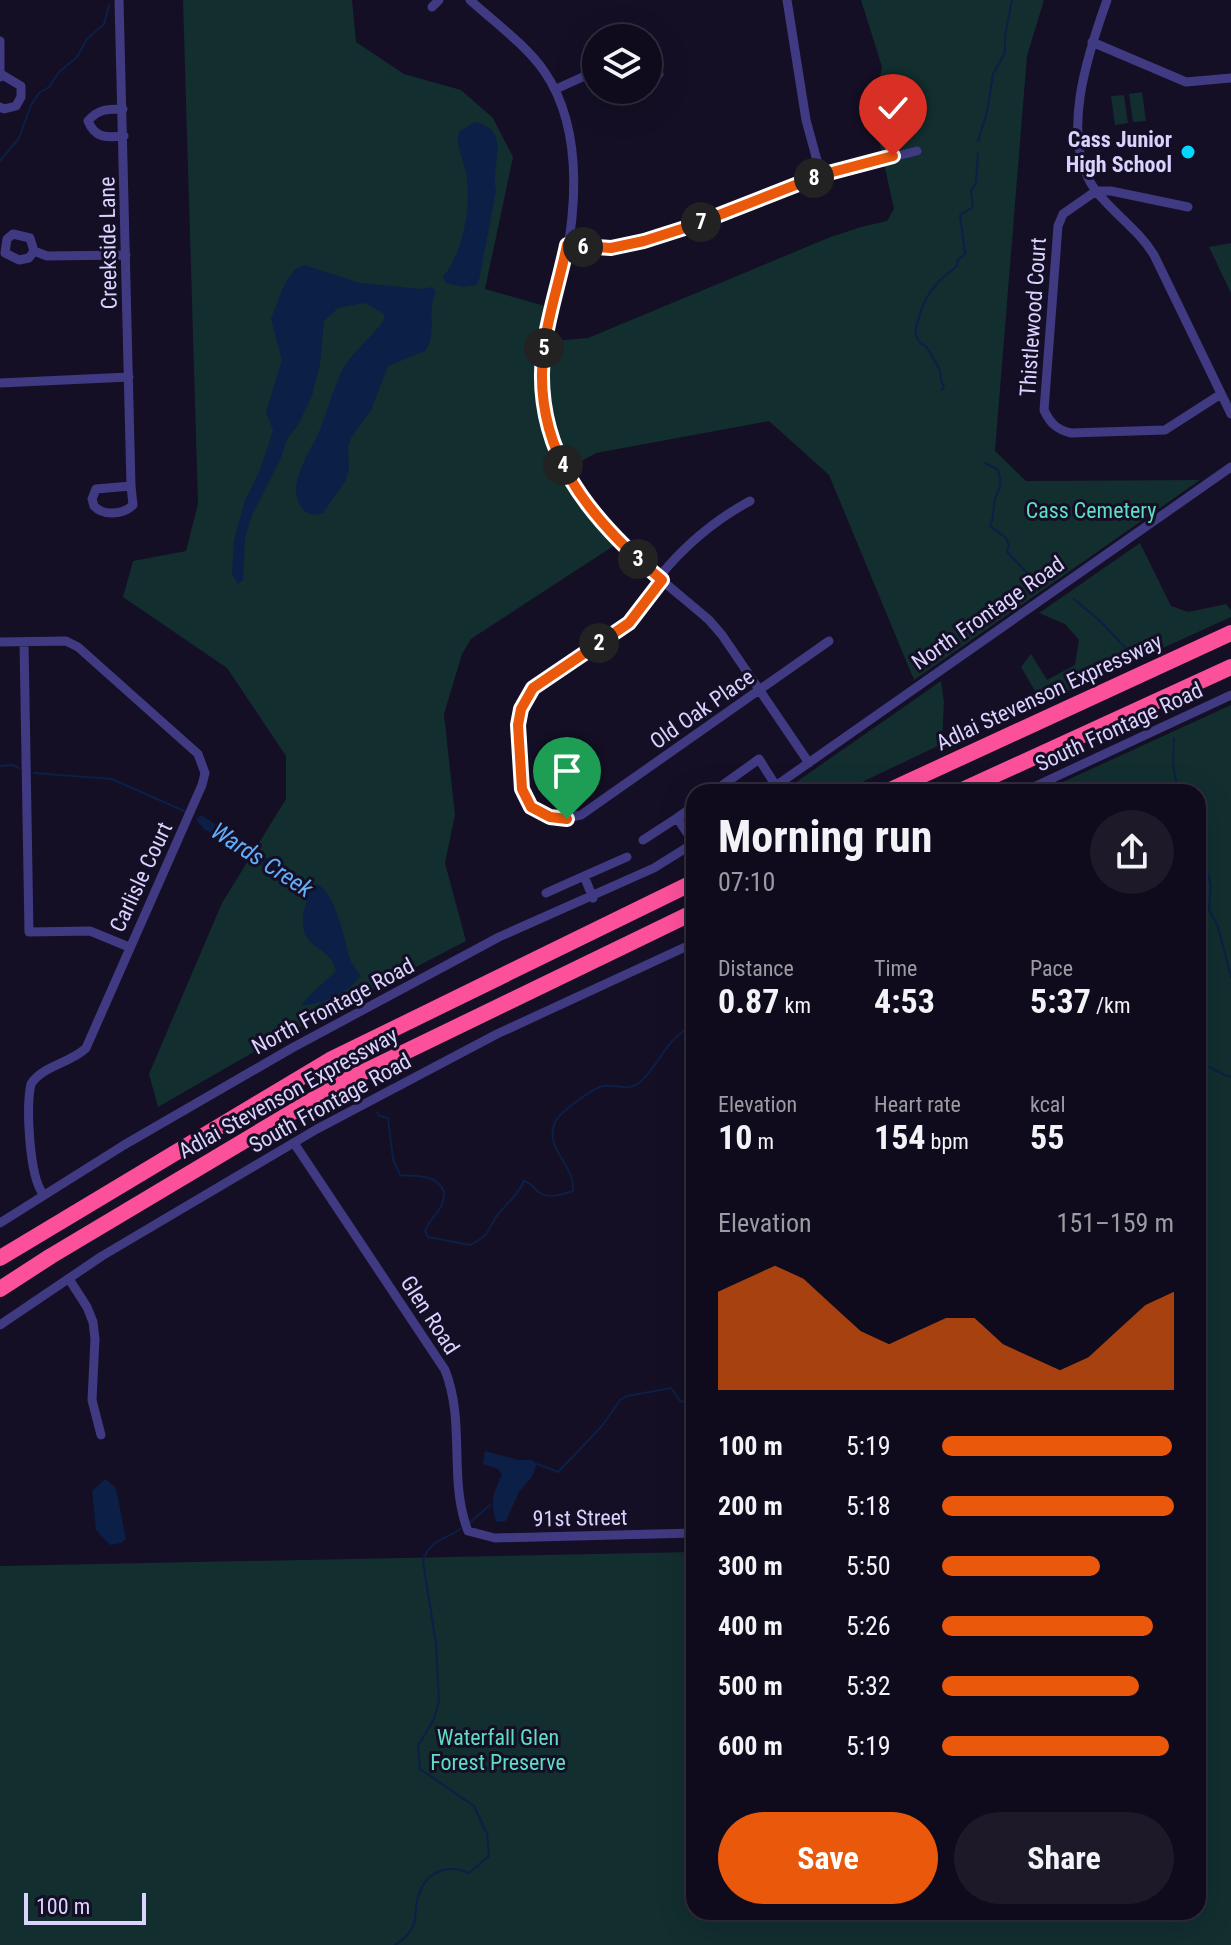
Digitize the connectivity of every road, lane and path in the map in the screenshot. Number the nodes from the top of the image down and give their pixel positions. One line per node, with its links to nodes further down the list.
1 (119, 0): 12 (street, Creekside Lane)
2 (470, 0): 10 (street)
3 (787, 0): 15 (street)
4 (1107, 0): 6 (street)
5 (0, 41): 7 (street)
6 (1092, 42): 9 (street); 16 (street)
7 (1, 75): 11 (street)
8 (582, 77): 10 (street)
9 (1231, 78)
10 (556, 89): 18 (street)
11 (0, 107)
12 (123, 109): 13 (street, Creekside Lane); 13 (street)
13 (124, 136): 20 (street, Creekside Lane)
14 (917, 151): 15 (street)
15 (821, 175): 18 (street)
16 (1096, 191): 17 (street); 23 (street); 23 (street, Thistlewood Court)
17 (1188, 207)
18 (567, 245): 28 (street)
19 (34, 251): 20 (street)
20 (126, 255): 21 (street, Creekside Lane)
21 (129, 377): 22 (street); 26 (street, Creekside Lane)
22 (0, 383)
23 (1221, 394): 24 (street)
24 (1231, 414)
25 (1231, 467): 36 (street, North Frontage Road)
26 (131, 486): 26 (street)
27 (750, 501): 28 (street)
28 (660, 578): 34 (street); 34 (street, Old Oak Place)
29 (1231, 633): 40 (highway, Adlai Stevenson Expressway)
30 (829, 641): 34 (street, Old Oak Place)
31 (0, 642): 32 (street)
32 (24, 642): 54 (street); 54 (street, Carlisle Court)
33 (1231, 667): 41 (highway)
34 (759, 690): 36 (street)
35 (1231, 695): 42 (street, South Frontage Road)
36 (809, 763): 39 (street, North Frontage Road)
37 (724, 784): 38 (street)
38 (769, 784)
39 (778, 784)
40 (903, 784)
41 (975, 784)
42 (1040, 784)
43 (686, 812): 44 (street)
44 (677, 818): 45 (street); 46 (street)
45 (686, 831)
46 (643, 840)
47 (686, 848): 52 (street, North Frontage Road)
48 (627, 857): 49 (street)
49 (584, 876): 51 (street); 52 (street)
50 (686, 886): 59 (highway, Adlai Stevenson Expressway)
51 (546, 893)
52 (593, 898): 57 (street, North Frontage Road)
53 (686, 916): 61 (highway, Adlai Stevenson Expressway)
54 (129, 947): 57 (street, Carlisle Court)
55 (686, 947): 56 (street, South Frontage Road)
56 (294, 1143): 60 (street, South Frontage Road); 64 (street, Glen Road)
57 (43, 1194): 58 (street, North Frontage Road)
58 (0, 1223)
59 (0, 1258)
60 (69, 1279): 62 (street, South Frontage Road); 63 (street)
61 (0, 1289)
62 (0, 1325)
63 (101, 1435)
64 (468, 1531): 65 (street, 91st Street)
65 (686, 1533)

